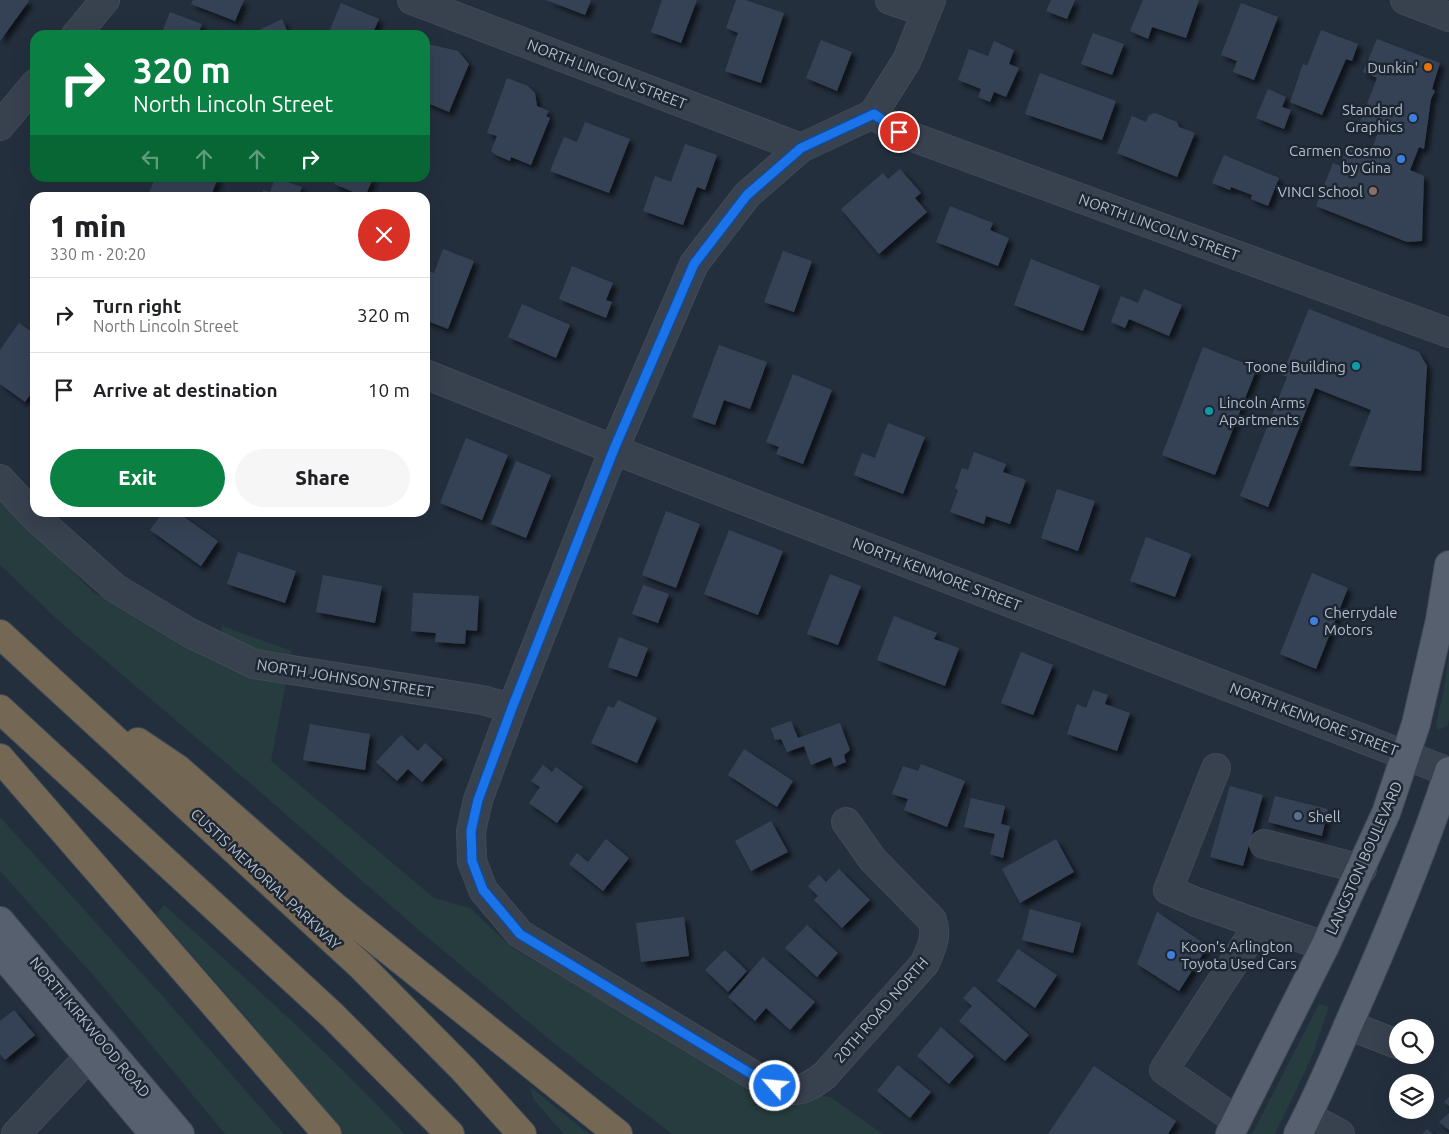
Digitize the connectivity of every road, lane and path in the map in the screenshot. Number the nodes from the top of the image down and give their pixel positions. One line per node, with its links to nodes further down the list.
1 (105, 0): 7 (street)
2 (412, 0): 11 (street, NORTH LINCOLN STREET)
3 (890, 0): 5 (street)
4 (1405, 0): 6 (street)
5 (928, 6): 9 (street)
6 (1449, 17)
7 (80, 30)
8 (30, 90): 10 (street)
9 (874, 114): 11 (street); 12 (street, NORTH LINCOLN STREET)
10 (0, 126)
11 (801, 148): 14 (street)
12 (1449, 333)
13 (430, 376): 14 (street, NORTH KENMORE STREET)
14 (614, 449): 21 (street); 23 (street, NORTH KENMORE STREET)
15 (0, 479): 16 (street, NORTH JOHNSON STREET)
16 (30, 511)
17 (36, 517): 21 (street, NORTH JOHNSON STREET)
18 (1449, 565): 23 (main road, LANGSTON BOULEVARD)
19 (0, 634): 20 (highway, CUSTIS MEMORIAL PARKWAY)
20 (62, 691): 44 (highway, CUSTIS MEMORIAL PARKWAY); 45 (highway)
21 (512, 708): 27 (street, 20TH ROAD NORTH)
22 (0, 709): 43 (highway)
23 (1407, 755): 26 (street, NORTH KENMORE STREET); 29 (main road, LANGSTON BOULEVARD)
24 (0, 758): 42 (highway)
25 (1216, 768): 31 (street)
26 (1449, 772): 34 (main road)
27 (846, 822)
28 (1264, 844): 29 (street)
29 (1362, 869): 32 (main road, LANGSTON BOULEVARD)
30 (0, 921): 36 (main road, NORTH KIRKWOOD ROAD)
31 (1259, 924): 32 (street); 38 (street)
32 (1325, 946): 38 (main road, LANGSTON BOULEVARD)
33 (0, 952): 36 (main road, NORTH KIRKWOOD ROAD)
34 (1348, 1025): 35 (street); 37 (main road)
35 (1389, 1041)
36 (96, 1049): 39 (street); 40 (main road, NORTH KIRKWOOD ROAD); 41 (main road, NORTH KIRKWOOD ROAD)
37 (1303, 1125): 46 (street)
38 (1233, 1127)
39 (16, 1134)
40 (154, 1134)
41 (180, 1134)
42 (327, 1134)
43 (450, 1134)
44 (522, 1134)
45 (618, 1134)
46 (1340, 1134)

